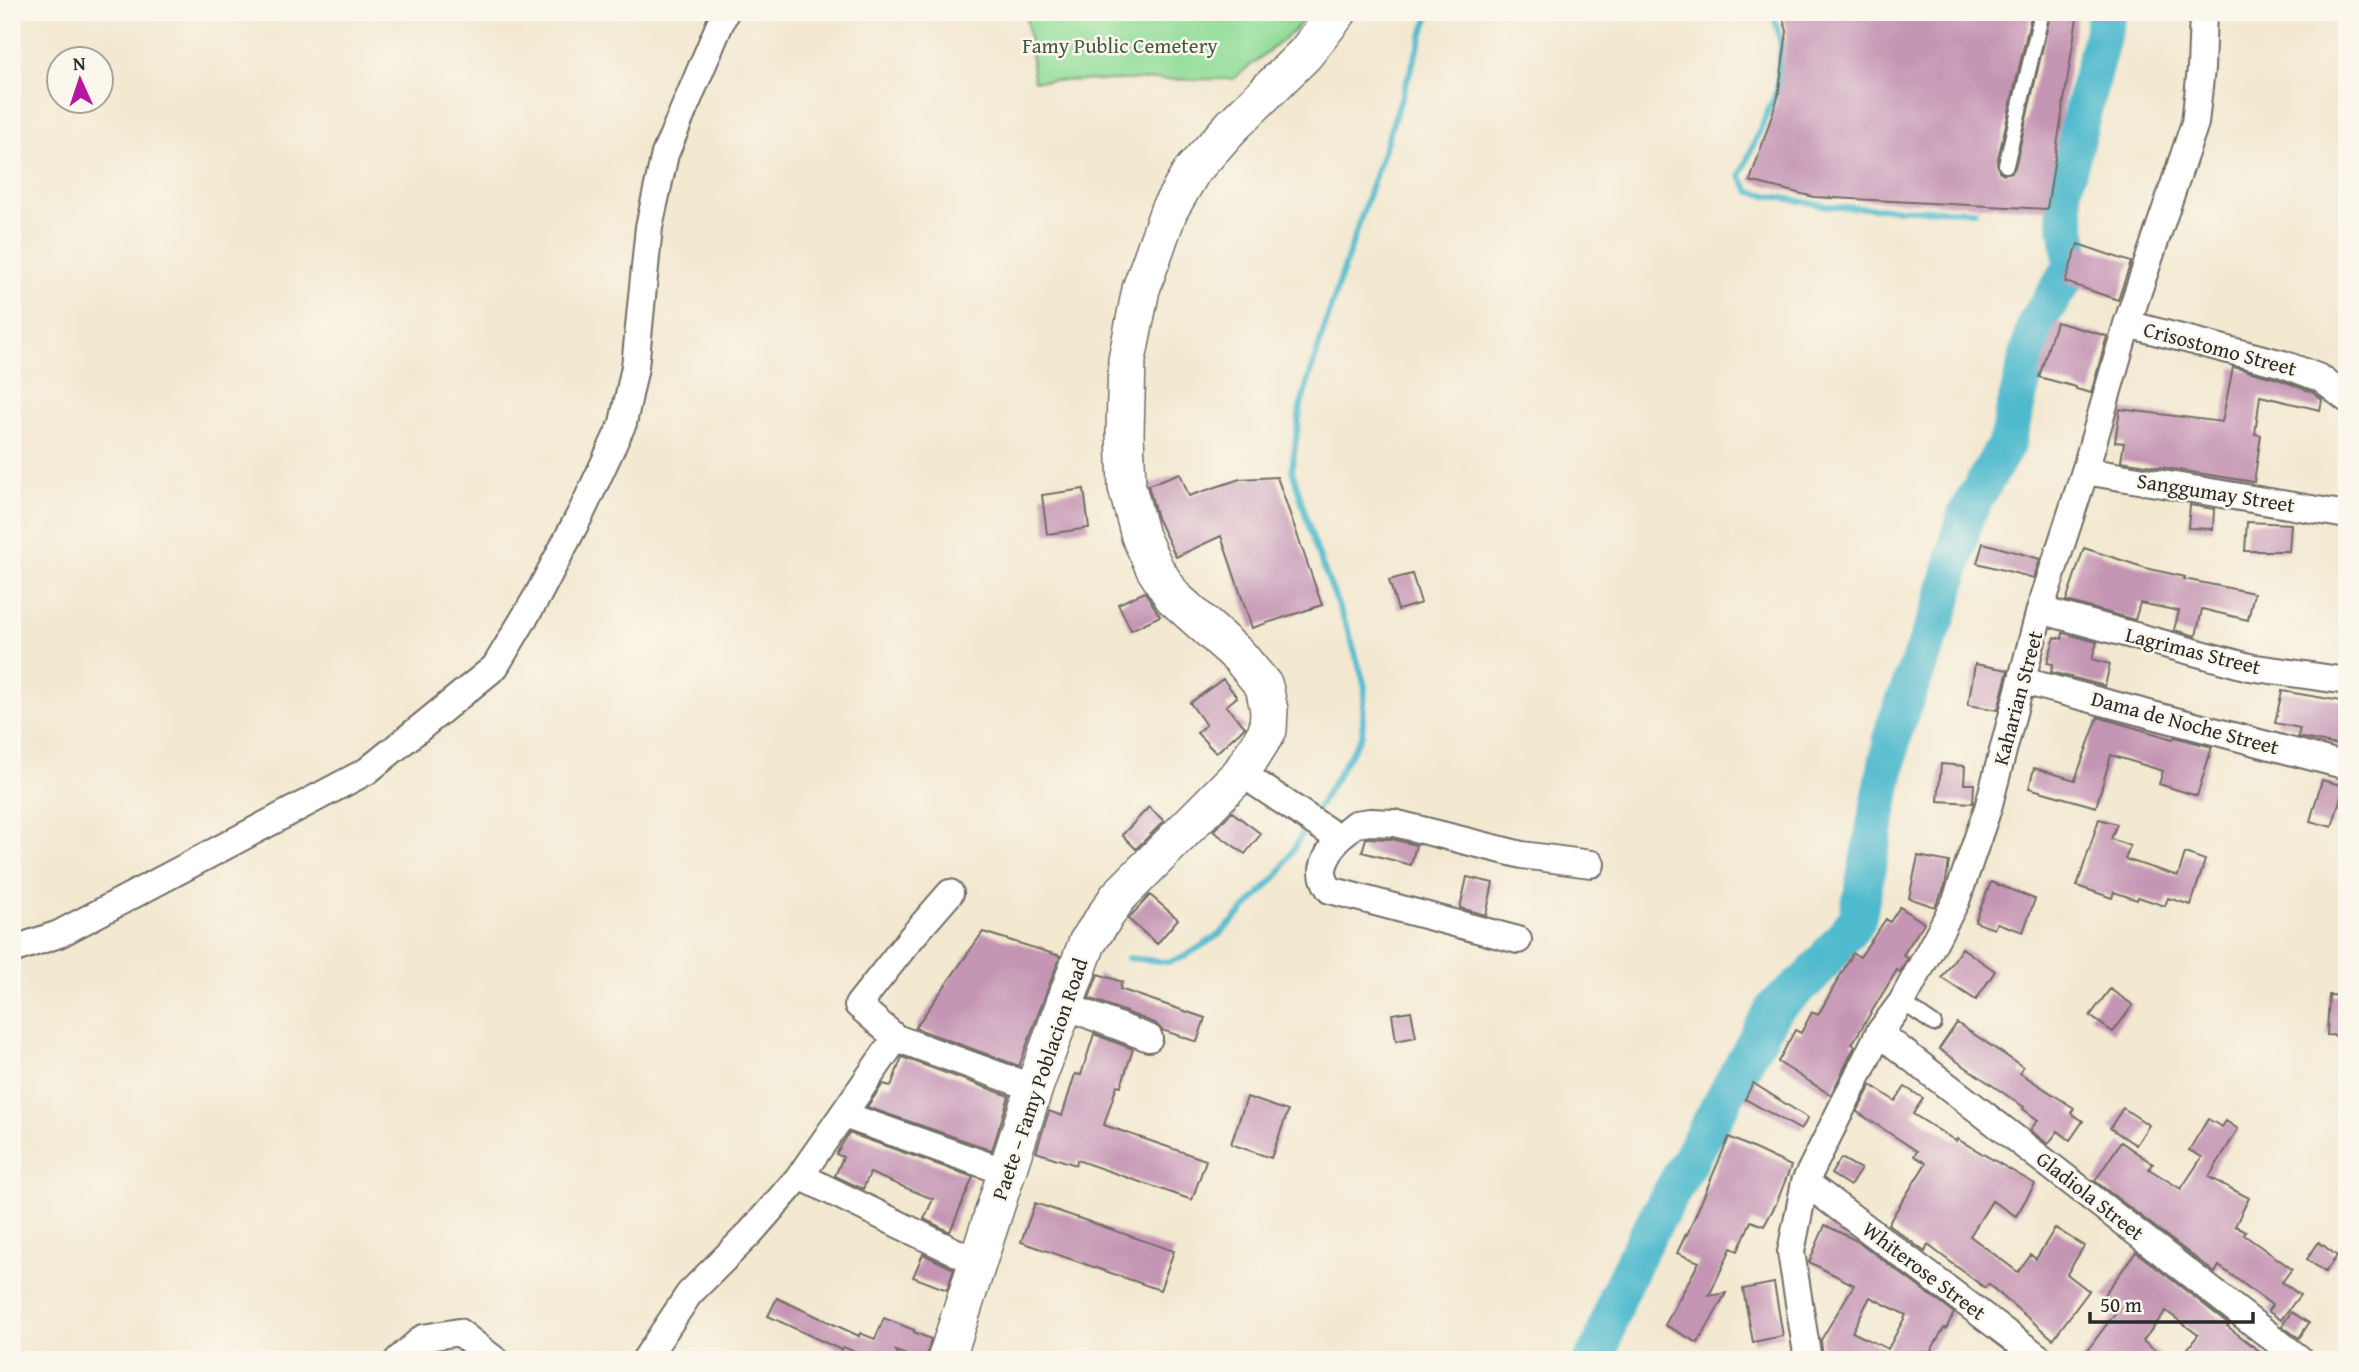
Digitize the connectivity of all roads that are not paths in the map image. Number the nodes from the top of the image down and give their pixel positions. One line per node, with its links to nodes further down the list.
1 (725, 12): 19 (street)
2 (1338, 12): 14 (main road, Paete – Famy Poblacion Road)
3 (2042, 12): 5 (lane)
4 (2203, 12): 6 (street, Kaharian Street)
5 (2006, 165)
6 (2127, 324): 7 (street, Crisostomo Street); 8 (street, Kaharian Street)
7 (2347, 399)
8 (2085, 471): 9 (street, Sanggumay Street); 10 (street, Kaharian Street)
9 (2347, 515)
10 (2040, 610): 11 (street, Kaharian Street); 12 (street, Lagrimas Street)
11 (2023, 681): 13 (street, Dama de Noche Street); 20 (street, Kaharian Street)
12 (2347, 681)
13 (2347, 766)
14 (1241, 773): 15 (street); 21 (main road, Paete – Famy Poblacion Road)
15 (1338, 838): 16 (street); 18 (street)
16 (1591, 864)
17 (950, 893): 24 (street)
18 (1518, 940)
19 (12, 950)
20 (1902, 1002): 22 (lane); 23 (street, Kaharian Street)
21 (1063, 1006): 25 (street); 26 (main road, Paete – Famy Poblacion Road)
22 (1934, 1024)
23 (1880, 1033): 30 (street, Kaharian Street); 38 (street, Gladiola Street)
24 (896, 1038): 26 (street); 27 (street)
25 (1149, 1038)
26 (1034, 1088): 28 (main road, Paete – Famy Poblacion Road)
27 (844, 1115): 28 (street); 29 (street)
28 (1006, 1172): 31 (main road, Paete – Famy Poblacion Road)
29 (800, 1176): 31 (street); 32 (street)
30 (1805, 1182): 36 (street, Kaharian Street); 37 (street, Whiterose Street)
31 (978, 1263): 35 (main road, Paete – Famy Poblacion Road)
32 (647, 1359)
33 (398, 1360): 34 (street)
34 (495, 1360)
35 (946, 1360)
36 (1808, 1360)
37 (2042, 1360)
38 (2301, 1360)

